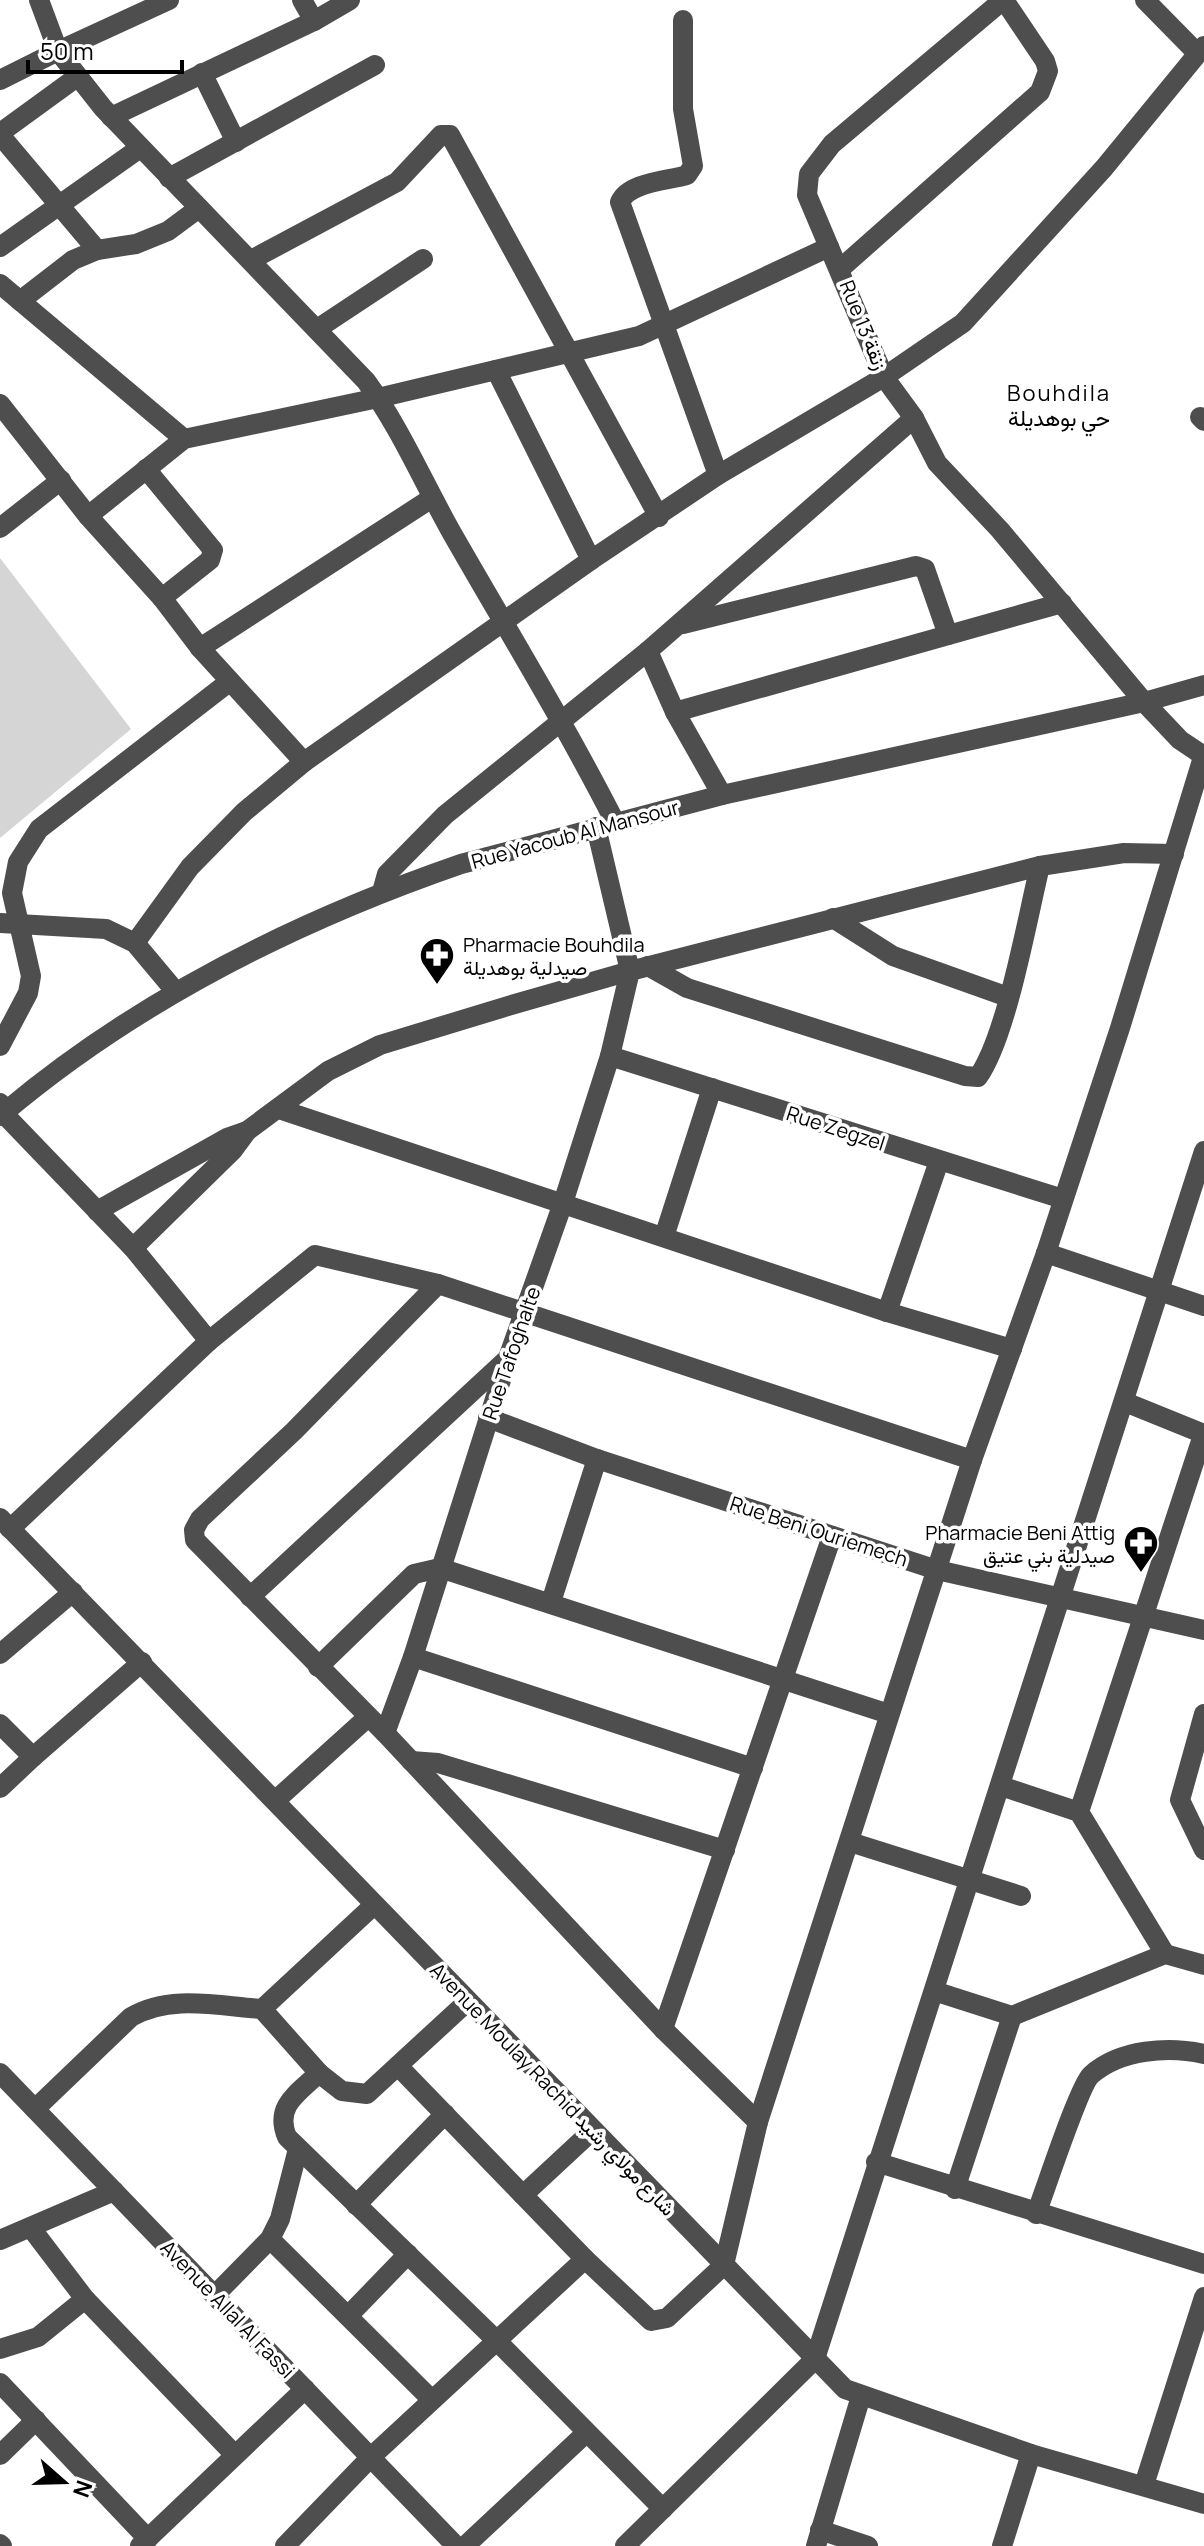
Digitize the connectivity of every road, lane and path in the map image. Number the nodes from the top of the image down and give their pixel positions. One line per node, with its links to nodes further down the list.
1 (39, 0): 10 (street)
2 (169, 0): 10 (street)
3 (302, 0): 8 (street)
4 (350, 0): 8 (street)
5 (1004, 0): 23 (street, Rue 13 زنقة); 27 (street)
6 (1145, 0): 9 (street)
7 (683, 20): 30 (street)
8 (314, 21): 12 (street)
9 (1200, 49): 34 (street)
10 (58, 51): 13 (street); 14 (street)
11 (375, 65): 17 (street)
12 (202, 73): 15 (street); 17 (street)
13 (77, 77): 15 (street); 16 (street)
14 (0, 80)
15 (111, 117): 18 (street)
16 (0, 134): 20 (street)
17 (236, 142): 19 (street)
18 (140, 148): 19 (street); 20 (street)
19 (169, 178): 21 (street)
20 (59, 203): 22 (street); 24 (street)
21 (199, 208): 24 (street); 26 (street)
22 (0, 247)
23 (829, 247): 27 (street, Rue 13 زنقة); 30 (street)
24 (97, 250): 29 (street)
25 (423, 259): 31 (street)
26 (251, 260): 31 (street); 32 (street)
27 (840, 269): 34 (street, Rue 13 زنقة)
28 (0, 284): 29 (street)
29 (20, 301): 38 (street)
30 (662, 327): 32 (street); 40 (street)
31 (317, 329): 35 (street)
32 (567, 353): 33 (street); 44 (street)
33 (496, 370): 35 (street); 46 (street)
34 (884, 377): 37 (street, Rue 13 زنقة); 40 (street)
35 (378, 398): 38 (street); 42 (street)
36 (0, 404): 41 (street)
37 (914, 418): 48 (street, Rue 13 زنقة); 50 (street)
38 (184, 439): 39 (street)
39 (146, 469): 43 (street); 47 (street)
40 (718, 475): 44 (street)
41 (61, 480): 43 (street); 45 (street)
42 (432, 498): 49 (street); 52 (street)
43 (88, 516): 47 (street)
44 (659, 517): 46 (street)
45 (0, 528)
46 (591, 560): 49 (street)
47 (162, 598): 52 (street)
48 (1062, 603): 51 (street); 56 (street, Rue 13 زنقة)
49 (503, 622): 58 (street); 60 (street)
50 (678, 625): 51 (street); 53 (street)
51 (948, 635): 57 (street)
52 (200, 648): 54 (street)
53 (648, 651): 57 (street); 58 (street)
54 (229, 682): 60 (street); 67 (street)
55 (1204, 685): 56 (street, Rue Yacoub Al Mansour)
56 (1144, 702): 59 (street, Rue 13 زنقة); 61 (street, Rue Yacoub Al Mansour)
57 (675, 712): 61 (street)
58 (563, 720): 62 (street); 65 (street)
59 (1204, 755): 63 (street)
60 (304, 762): 68 (street)
61 (722, 795): 62 (street, Rue Yacoub Al Mansour)
62 (606, 825): 65 (street, Rue Yacoub Al Mansour); 69 (street)
63 (1174, 854): 64 (street); 80 (street)
64 (1040, 866): 66 (street); 71 (street)
65 (382, 892): 70 (street, Rue Yacoub Al Mansour)
66 (833, 918): 69 (street); 71 (street)
67 (8, 923): 68 (street); 72 (street)
68 (135, 943): 70 (street)
69 (639, 969): 71 (street); 73 (street, Rue Tafoghalte); 75 (street)
70 (176, 992): 76 (street, Rue Yacoub Al Mansour)
71 (1008, 997)
72 (0, 1046)
73 (610, 1056): 74 (street, Rue Zegzel); 81 (street, Rue Tafoghalte)
74 (712, 1088): 79 (street, Rue Zegzel); 84 (street)
75 (279, 1109): 77 (street); 81 (street)
76 (1, 1111): 83 (street)
77 (247, 1131): 83 (street); 85 (street)
78 (1204, 1151): 82 (street)
79 (939, 1161): 80 (street, Rue Zegzel); 90 (street)
80 (1063, 1199): 86 (street)
81 (563, 1203): 84 (street); 91 (street, Rue Tafoghalte)
82 (1195, 1207): 88 (street)
83 (97, 1211): 85 (street)
84 (664, 1237): 90 (street)
85 (133, 1248): 92 (street)
86 (1046, 1253): 88 (street); 93 (street)
87 (438, 1284): 91 (street); 92 (street); 105 (street)
88 (1160, 1293): 89 (street); 95 (street)
89 (1204, 1306)
90 (887, 1312): 93 (street)
91 (525, 1313): 94 (street, Rue Tafoghalte); 99 (street)
92 (209, 1341): 100 (street)
93 (1012, 1349): 99 (street)
94 (508, 1358): 96 (street, Rue Tafoghalte); 105 (street)
95 (1125, 1402): 97 (street); 106 (street)
96 (488, 1418): 98 (street, Rue Beni Ouriemech); 102 (street, Rue Tafoghalte)
97 (1203, 1434): 108 (street)
98 (597, 1459): 101 (street, Rue Beni Ouriemech); 107 (street)
99 (972, 1460): 103 (street)
100 (5, 1523): 104 (street, Avenue Moulay Rachid شارع مولاي رشيد)
101 (832, 1536): 103 (street, Rue Beni Ouriemech); 114 (street)
102 (440, 1568): 107 (street); 111 (street, Rue Tafoghalte); 113 (street)
103 (937, 1570): 106 (street, Rue Beni Ouriemech); 115 (street)
104 (73, 1592): 110 (street); 112 (street, Avenue Moulay Rachid شارع مولاي رشيد)
105 (250, 1597): 113 (street)
106 (1060, 1598): 108 (street, Rue Beni Ouriemech); 123 (street)
107 (551, 1602): 114 (street)
108 (1141, 1616): 109 (street, Rue Beni Ouriemech); 126 (street)
109 (1204, 1630)
110 (0, 1654)
111 (413, 1657): 119 (street, Rue Tafoghalte); 122 (street)
112 (142, 1662): 120 (street); 125 (street, Avenue Moulay Rachid شارع مولاي رشيد)
113 (318, 1667): 117 (street)
114 (784, 1678): 115 (street); 122 (street)
115 (889, 1714): 127 (street)
116 (1204, 1714): 129 (street)
117 (368, 1717): 119 (street); 125 (street)
118 (0, 1724): 120 (street)
119 (385, 1733): 121 (street)
120 (33, 1757): 124 (street)
121 (411, 1761): 128 (street); 139 (street)
122 (753, 1768): 128 (street)
123 (1001, 1786): 126 (street); 130 (street)
124 (0, 1788)
125 (276, 1800): 132 (street, Avenue Moulay Rachid شارع مولاي رشيد)
126 (1079, 1812): 133 (street)
127 (850, 1842): 130 (street); 146 (street)
128 (725, 1850): 139 (street)
129 (1204, 1850)
130 (970, 1880): 131 (street); 135 (street)
131 (1021, 1896)
132 (374, 1905): 136 (street, Avenue Moulay Rachid شارع مولاي رشيد); 137 (street)
133 (1165, 1954): 134 (street); 138 (street)
134 (1204, 1965)
135 (934, 1991): 138 (street); 149 (street)
136 (468, 2001): 141 (street); 147 (street, Avenue Moulay Rachid شارع مولاي رشيد)
137 (262, 2009): 143 (street); 144 (street)
138 (1012, 2016): 150 (street)
139 (663, 2029): 146 (street)
140 (1204, 2054): 154 (street)
141 (398, 2066): 143 (street); 145 (street)
142 (0, 2073): 144 (street, Avenue Allal Al Fassi)
143 (319, 2073): 148 (street)
144 (35, 2109): 151 (street, Avenue Allal Al Fassi)
145 (445, 2114): 152 (street); 153 (street)
146 (758, 2122): 161 (street)
147 (593, 2130): 152 (street); 161 (street, Avenue Moulay Rachid شارع مولاي رشيد)
148 (298, 2149): 153 (street); 156 (street)
149 (876, 2162): 150 (street); 168 (street)
150 (955, 2189): 154 (street)
151 (114, 2191): 155 (street); 162 (street, Avenue Allal Al Fassi)
152 (523, 2195): 159 (street)
153 (356, 2205): 158 (street)
154 (1036, 2214): 160 (street)
155 (31, 2228): 157 (street); 164 (street)
156 (270, 2239): 162 (street); 165 (street)
157 (0, 2240)
158 (408, 2254): 165 (street); 166 (street)
159 (585, 2259): 161 (street); 166 (street)
160 (1204, 2264)
161 (724, 2265): 168 (street, Avenue Moulay Rachid شارع مولاي رشيد)
162 (215, 2295): 170 (street, Avenue Allal Al Fassi)
163 (1204, 2297): 179 (street)
164 (85, 2299): 167 (street); 177 (street)
165 (349, 2315): 172 (street)
166 (497, 2341): 172 (street); 174 (street)
167 (0, 2349)
168 (815, 2359): 171 (street, Avenue Moulay Rachid شارع مولاي رشيد); 181 (street)
169 (0, 2383): 173 (street)
170 (305, 2389): 177 (street); 178 (street, Avenue Allal Al Fassi)
171 (861, 2396): 175 (street, Avenue Moulay Rachid شارع مولاي رشيد); 182 (street)
172 (432, 2400): 178 (street)
173 (36, 2420): 176 (street); 183 (street)
174 (586, 2433): 181 (street); 186 (street)
175 (1031, 2454): 179 (street, Avenue Moulay Rachid شارع مولاي رشيد); 189 (street)
176 (0, 2455)
177 (235, 2455): 183 (street)
178 (371, 2457): 184 (street); 185 (street, Avenue Allal Al Fassi)
179 (1144, 2485): 180 (street, Avenue Moulay Rachid شارع مولاي رشيد)
180 (1204, 2504)
181 (663, 2509): 187 (street)
182 (818, 2538): 188 (street)
183 (144, 2542)
184 (285, 2546)
185 (456, 2546)
186 (465, 2546)
187 (625, 2546)
188 (868, 2546)
189 (1002, 2546)

